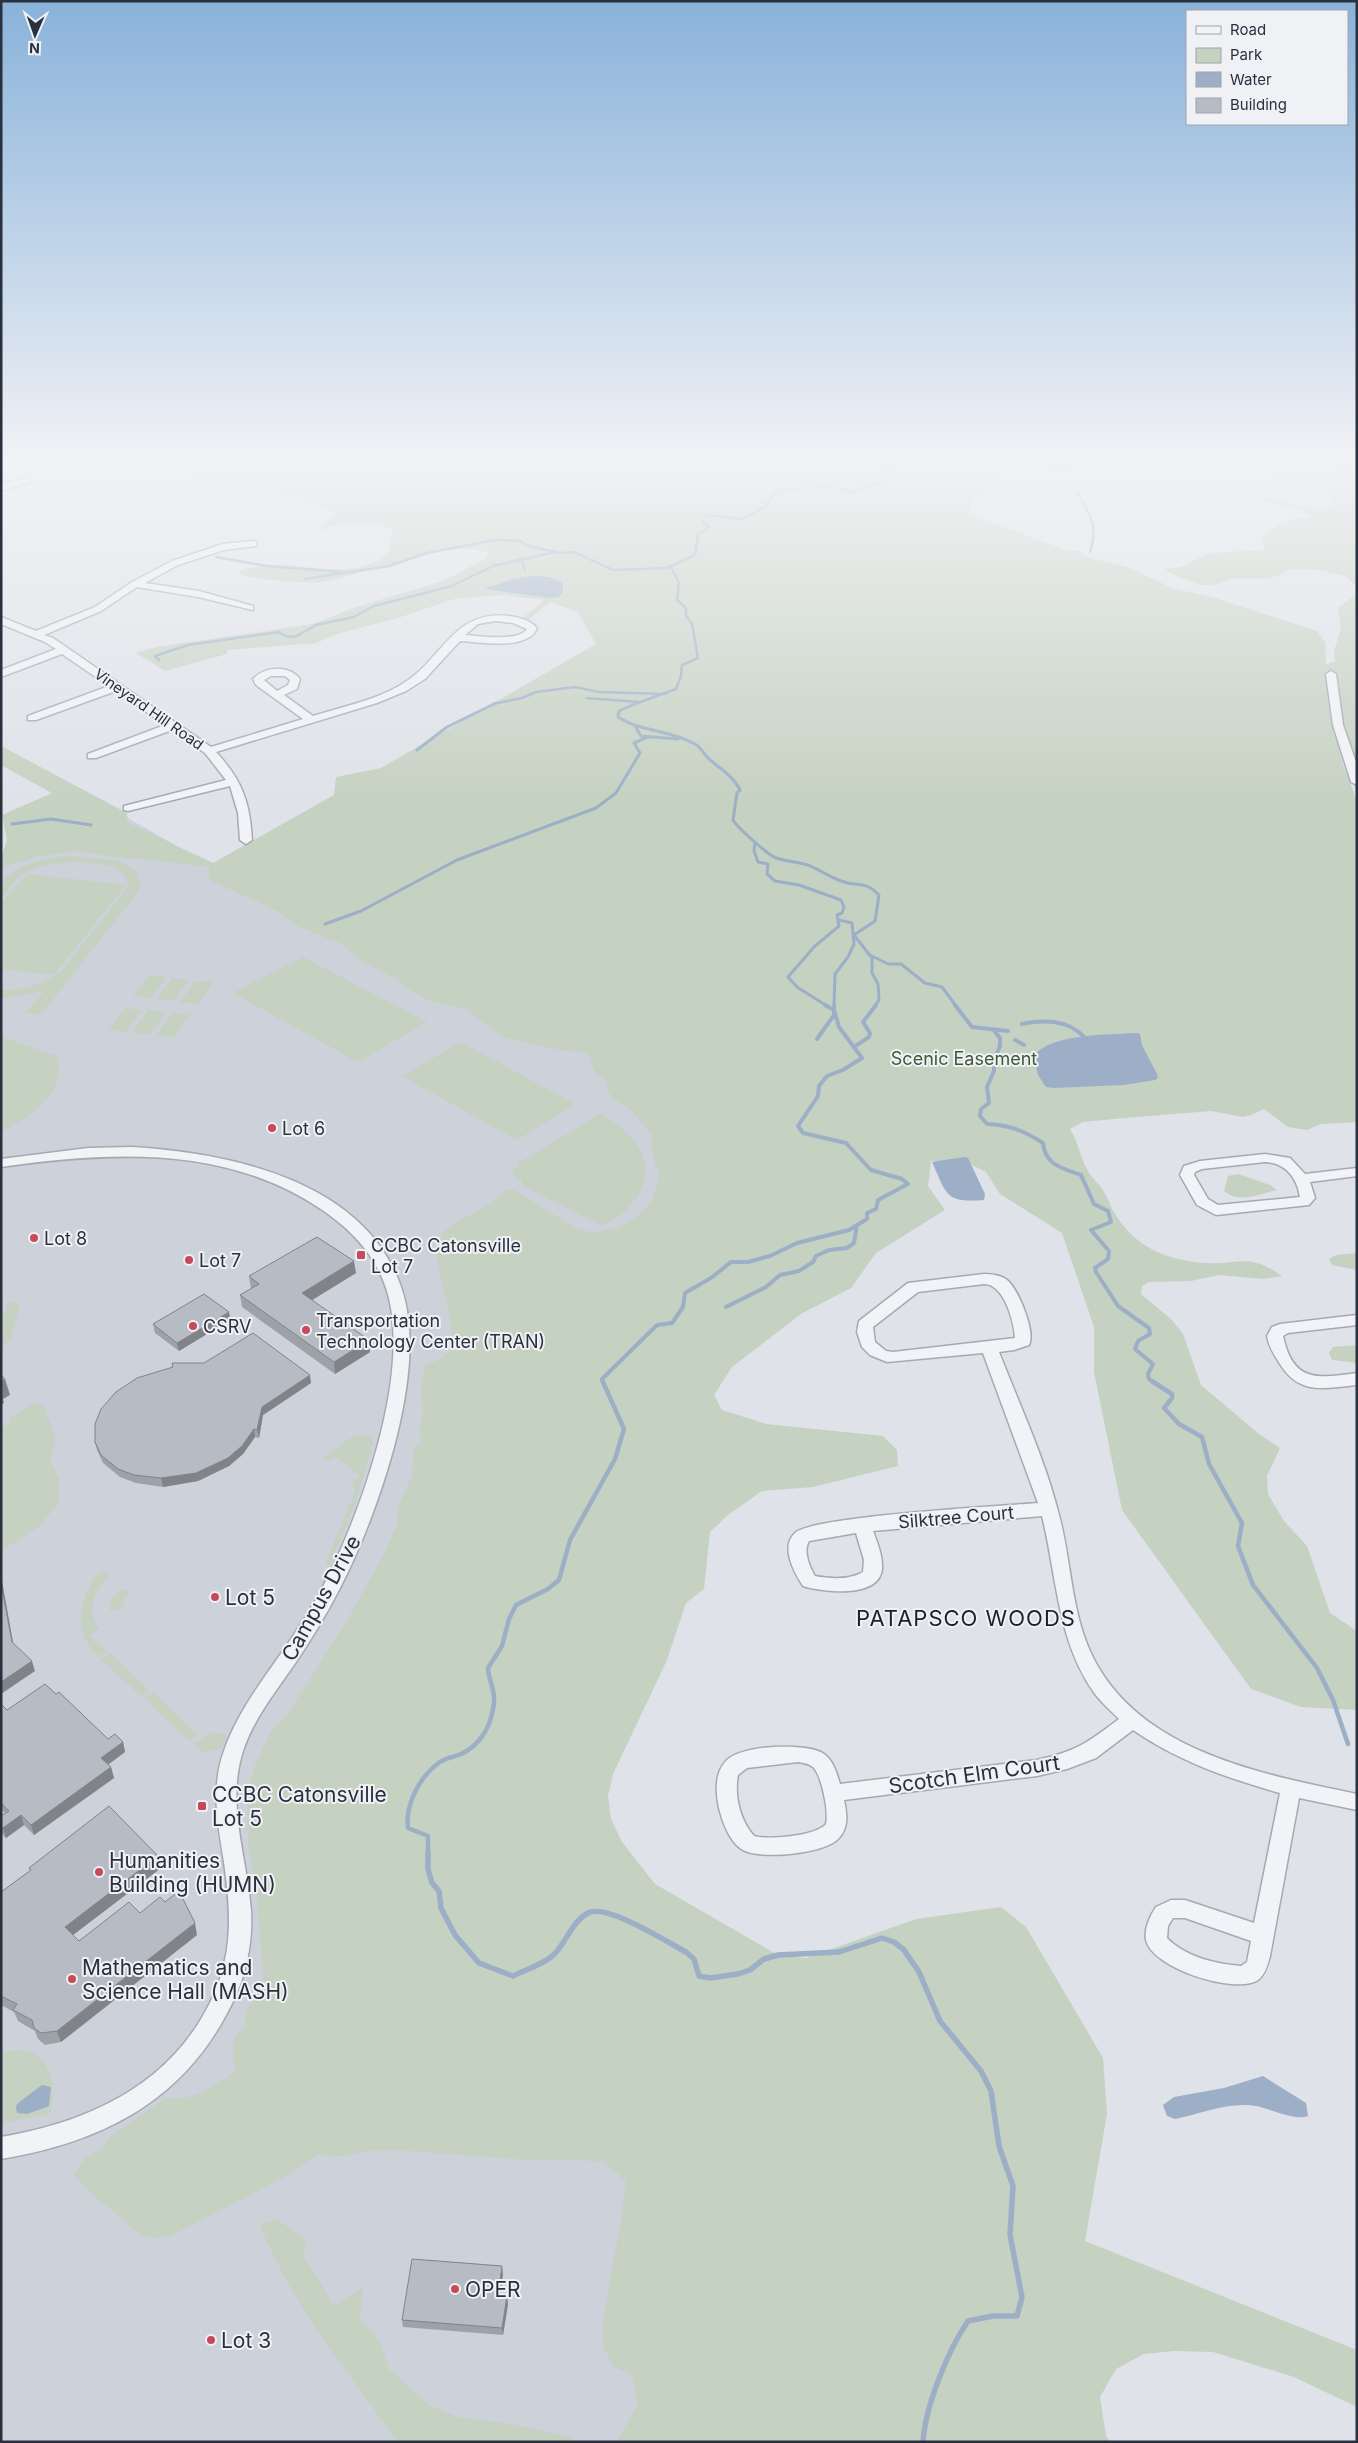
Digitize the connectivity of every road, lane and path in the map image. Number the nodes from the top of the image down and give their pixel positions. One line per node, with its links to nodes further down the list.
1 (149, 576): 2 (street)
2 (135, 584): 3 (street); 5 (street)
3 (250, 608)
4 (1, 620): 5 (street, Vineyard Hill Road)
5 (37, 634): 7 (street, Vineyard Hill Road)
6 (457, 638): 6 (street); 13 (street)
7 (63, 650): 8 (street); 10 (street, Vineyard Hill Road)
8 (1, 674)
9 (1331, 674): 20 (street)
10 (117, 687): 12 (street); 14 (street, Vineyard Hill Road)
11 (277, 695): 13 (street)
12 (32, 718)
13 (310, 719): 15 (street)
14 (173, 726): 16 (street, Vineyard Hill Road); 18 (street)
15 (265, 732): 16 (street); 17 (street)
16 (199, 743): 17 (street, Vineyard Hill Road)
17 (209, 751): 19 (street, Vineyard Hill Road)
18 (92, 756)
19 (234, 780): 21 (street); 22 (street, Vineyard Hill Road)
20 (1357, 782)
21 (128, 808)
22 (246, 840)
23 (1, 1163): 36 (street, Campus Drive)
24 (1357, 1172): 25 (street)
25 (1300, 1179): 25 (street)
26 (1357, 1320): 28 (street)
27 (988, 1347): 27 (street); 29 (street)
28 (1357, 1378)
29 (1049, 1509): 30 (street, Silktree Court); 31 (street)
30 (862, 1526): 30 (street, Silktree Court)
31 (1133, 1719): 32 (street); 33 (street, Scotch Elm Court)
32 (1291, 1787): 34 (street); 35 (street)
33 (832, 1793): 33 (street)
34 (1357, 1802)
35 (1262, 1935): 35 (street)
36 (1, 2148)

